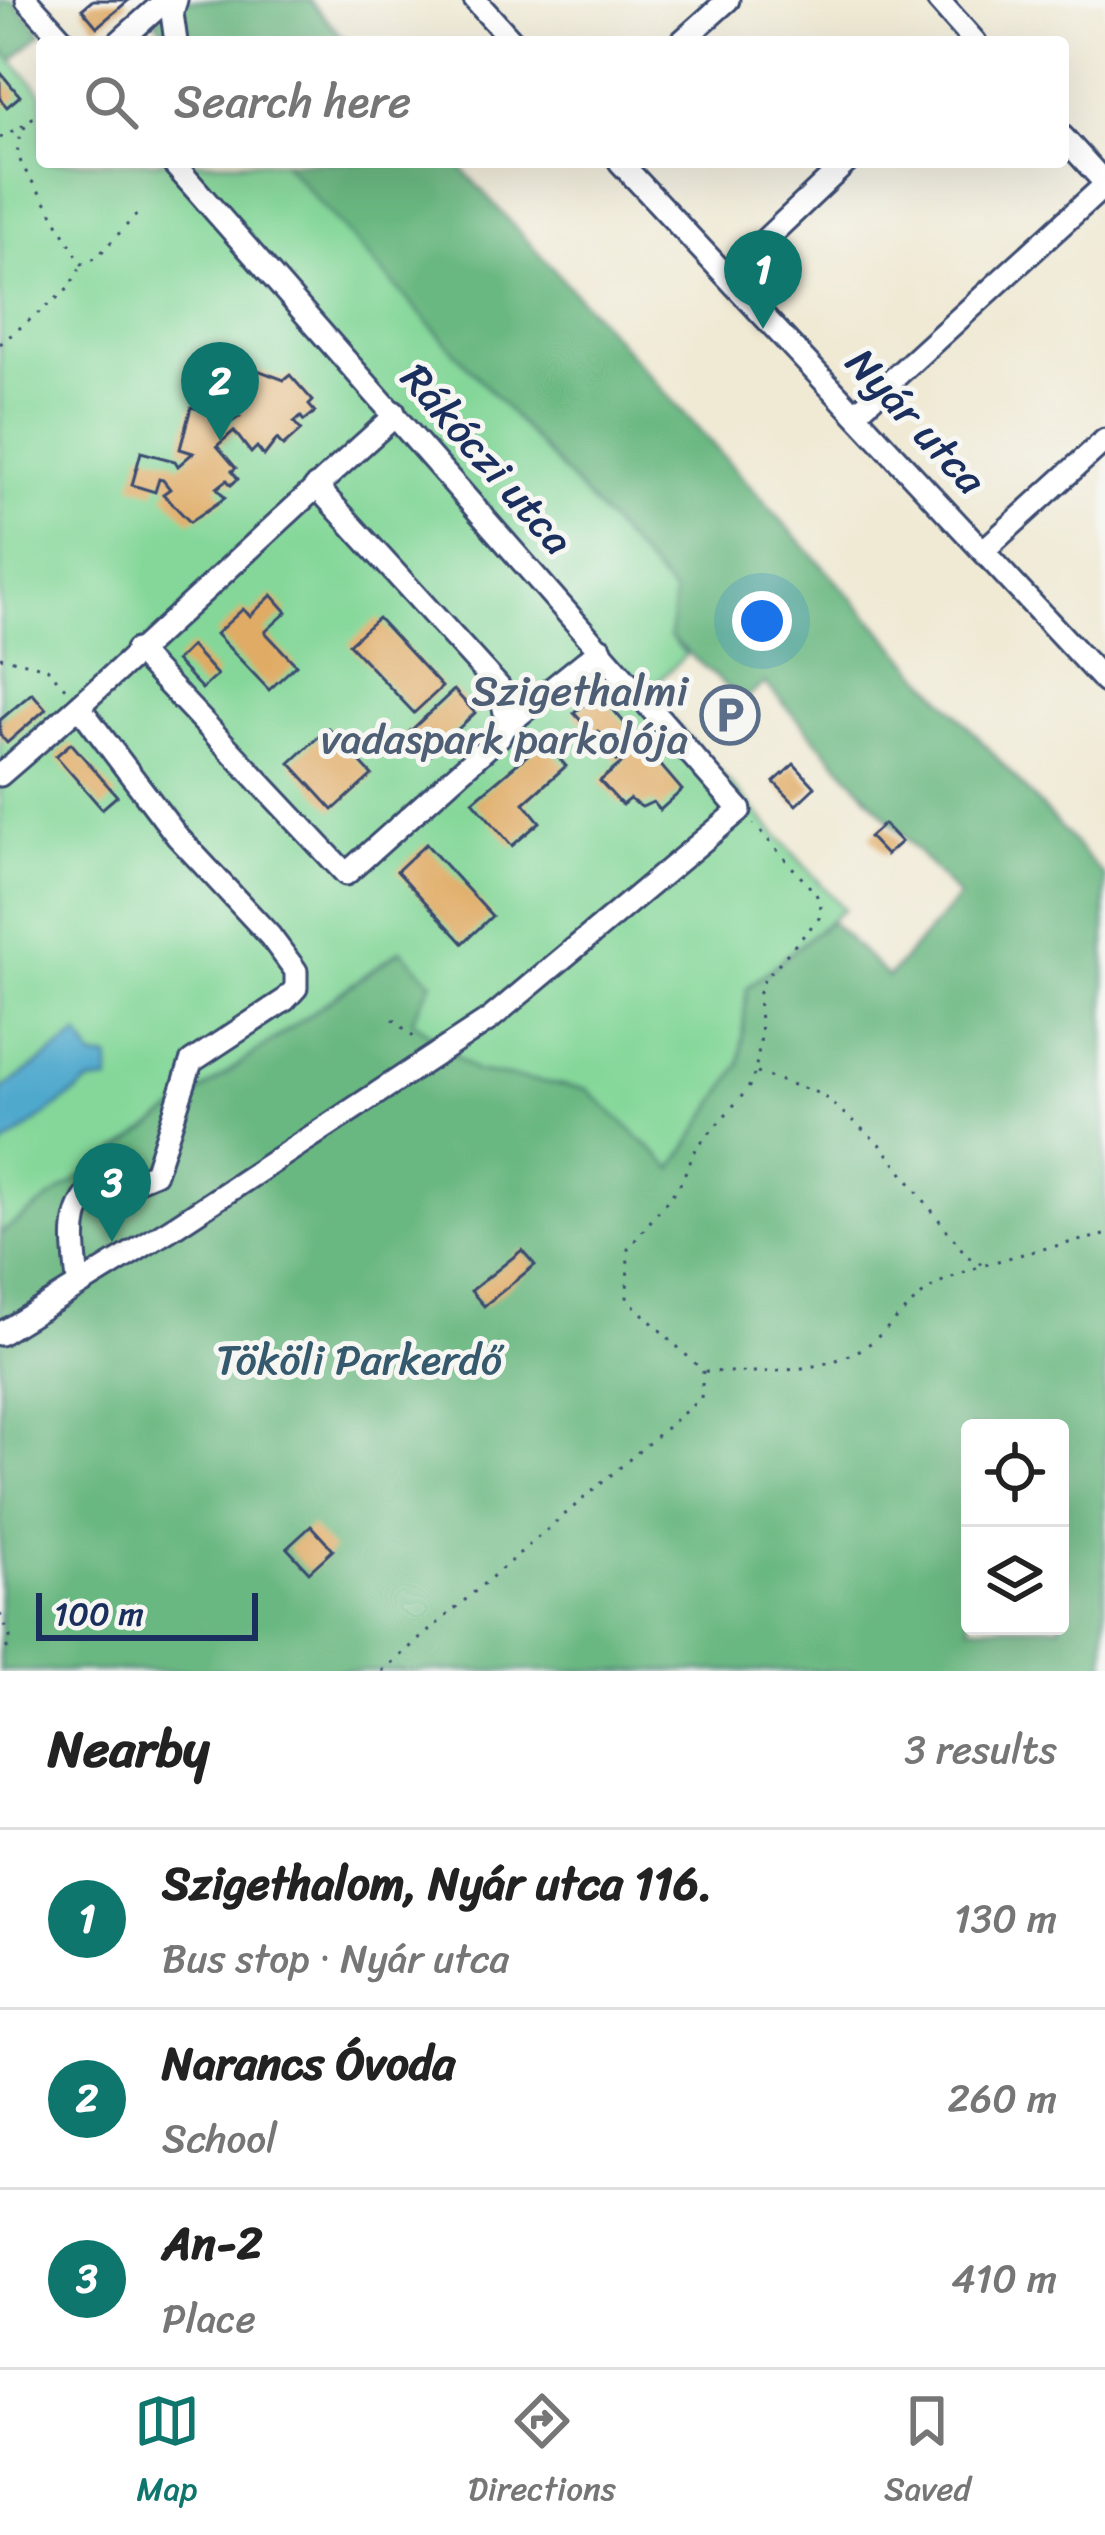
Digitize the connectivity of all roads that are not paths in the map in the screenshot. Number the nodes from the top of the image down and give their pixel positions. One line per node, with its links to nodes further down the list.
1 (26, 0): 7 (street)
2 (166, 0): 8 (street)
3 (176, 0): 9 (street)
4 (476, 0): 10 (street)
5 (728, 0): 11 (street)
6 (938, 0): 12 (street)
7 (59, 36)
8 (126, 36)
9 (175, 36)
10 (508, 36)
11 (688, 36)
12 (969, 36)
13 (1069, 144): 17 (street)
14 (177, 168): 19 (street, Rákóczi utca)
15 (626, 168): 18 (street, Nyár utca)
16 (841, 168): 18 (street)
17 (1105, 184): 20 (street)
18 (727, 277): 20 (street, Nyár utca)
19 (394, 412): 22 (street); 24 (street, Rákóczi utca)
20 (856, 413): 23 (street, Nyár utca)
21 (1105, 440): 23 (street)
22 (316, 486): 25 (street); 28 (street)
23 (983, 551): 26 (street, Nyár utca)
24 (601, 649): 28 (street); 30 (street, Rákóczi utca)
25 (136, 650): 27 (street); 28 (street)
26 (1105, 682)
27 (83, 709): 29 (street); 30 (street)
28 (503, 728)
29 (0, 775)
30 (78, 1282): 31 (street)
31 (0, 1334)

